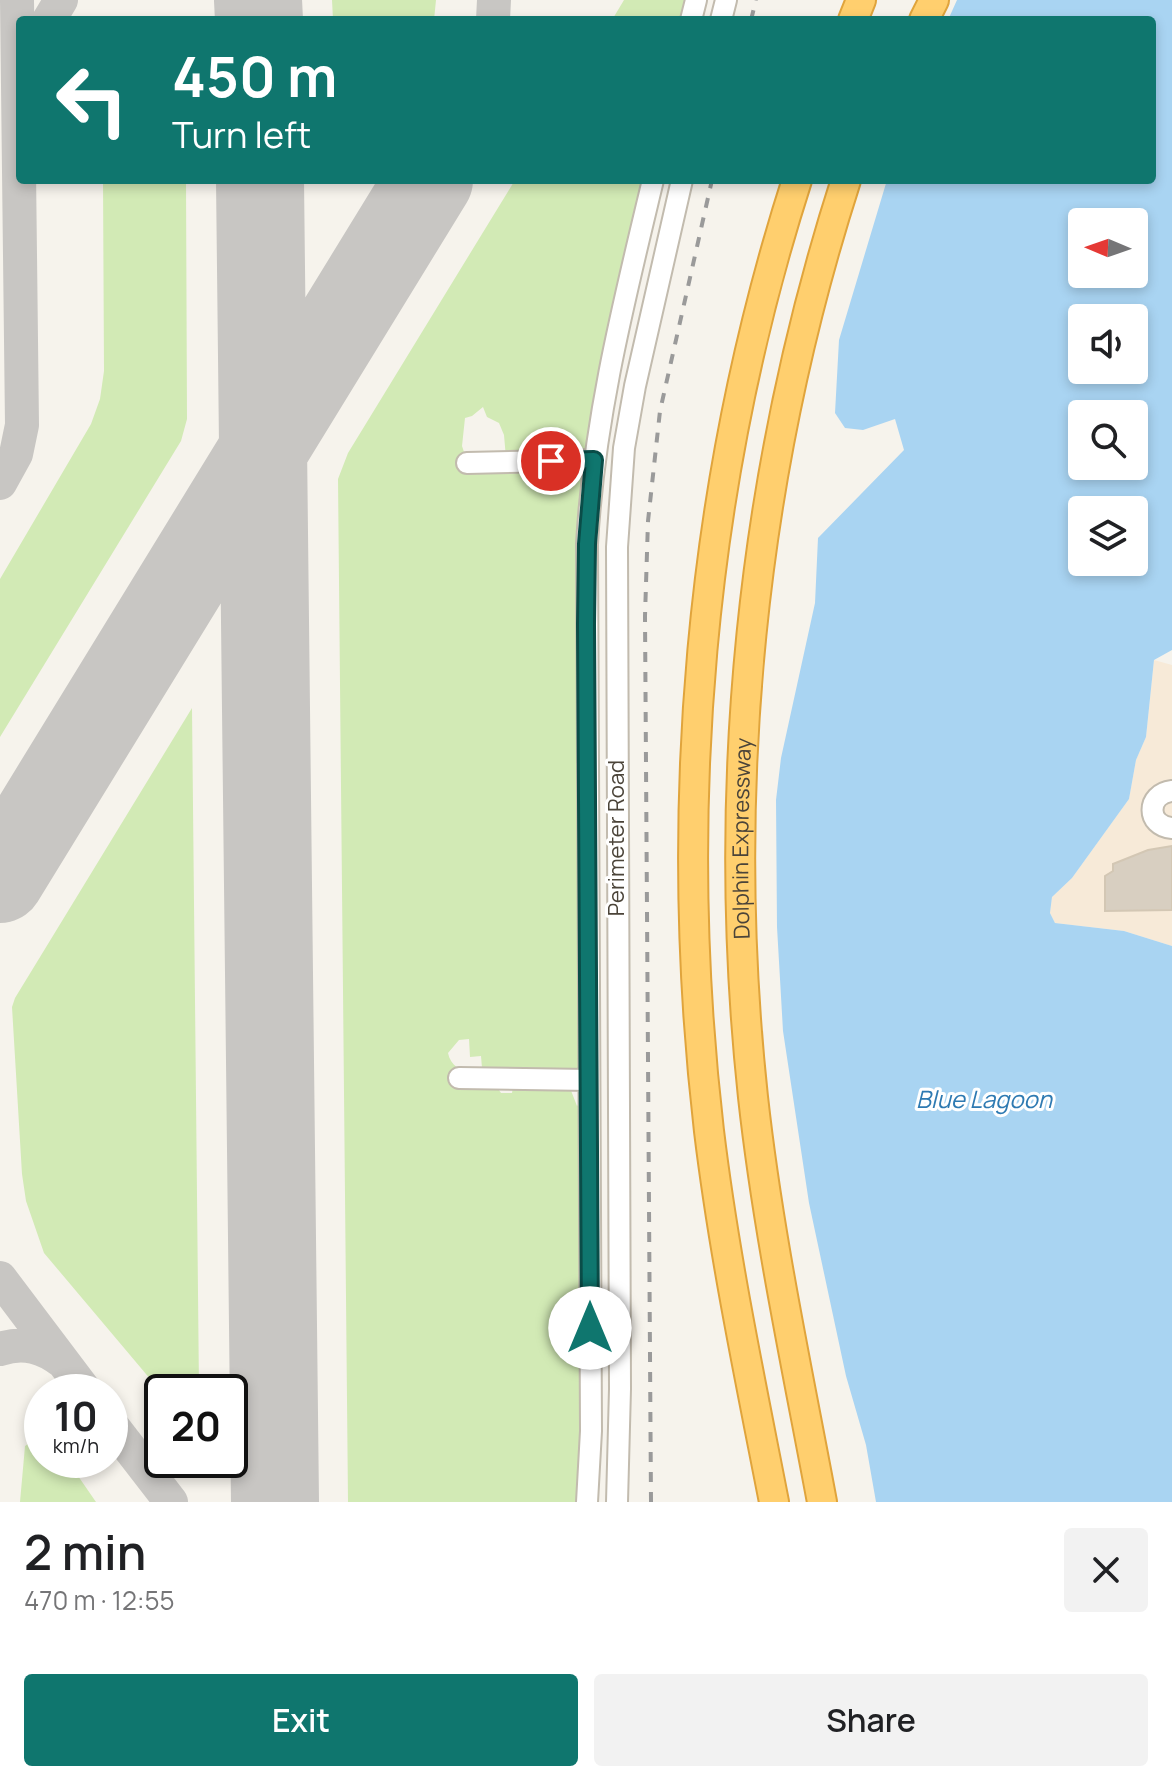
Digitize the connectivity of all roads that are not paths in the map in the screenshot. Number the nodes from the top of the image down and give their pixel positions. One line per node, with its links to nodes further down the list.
1 (652, 184): 5 (street)
2 (681, 184): 13 (street, Perimeter Road)
3 (796, 184): 11 (highway)
4 (845, 184): 16 (highway, Dolphin Expressway)
5 (594, 460): 6 (street); 10 (street)
6 (467, 463)
7 (1172, 791): 8 (street)
8 (1172, 828)
9 (459, 1078): 10 (street)
10 (589, 1080): 12 (street)
11 (758, 1420): 14 (highway); 15 (highway)
12 (587, 1502)
13 (617, 1502)
14 (761, 1502)
15 (774, 1502)
16 (824, 1502)

